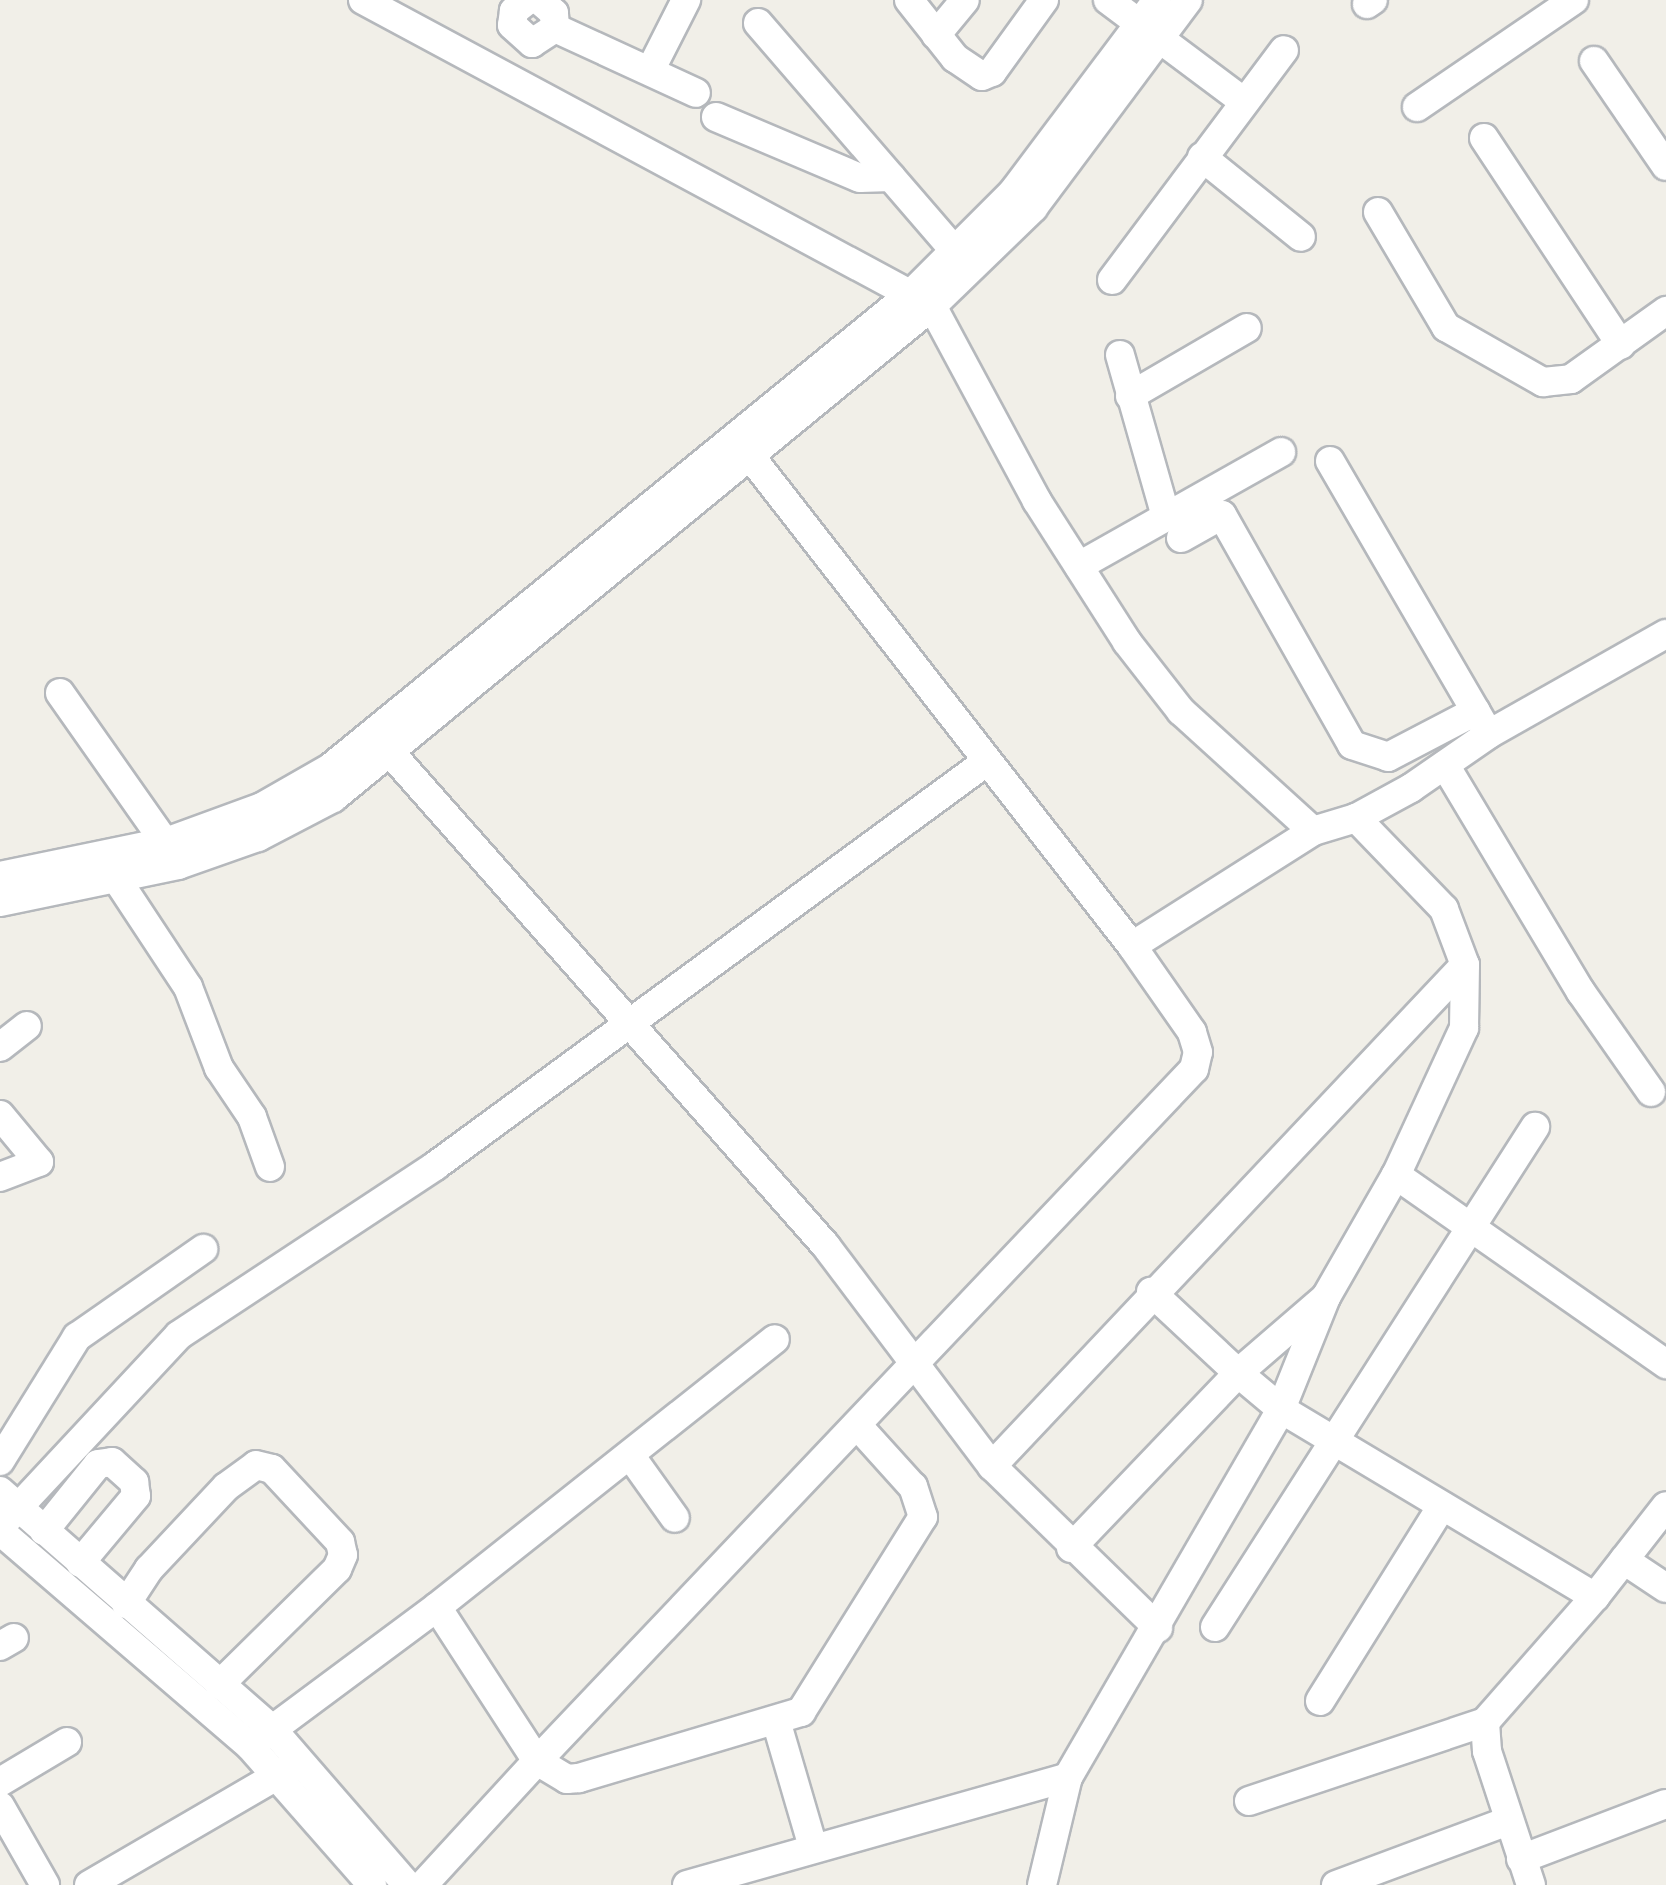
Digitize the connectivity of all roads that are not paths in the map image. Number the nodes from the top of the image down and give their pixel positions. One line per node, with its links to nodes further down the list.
1 (364, 0): 16 (street)
2 (686, 0): 15 (street)
3 (909, 0): 12 (street)
4 (964, 0): 12 (street)
5 (1044, 0): 12 (street)
6 (1108, 0): 10 (street)
7 (1188, 0): 10 (street)
8 (1574, 0): 19 (street)
9 (534, 5): 15 (street); 16 (street)
10 (1153, 19): 18 (street); 26 (street)
11 (758, 22): 24 (street)
12 (936, 36)
13 (1284, 50): 18 (street)
14 (1594, 61): 23 (street)
15 (650, 72): 17 (street)
16 (508, 74): 30 (street)
17 (696, 93)
18 (1243, 101): 22 (street)
19 (1417, 106)
20 (716, 117): 24 (street)
21 (1484, 138): 33 (street)
22 (1202, 157): 27 (street); 29 (street)
23 (1666, 166)
24 (891, 177): 28 (street)
25 (1378, 212): 33 (street)
26 (997, 226): 28 (street); 30 (street)
27 (1302, 237)
28 (955, 251): 30 (street)
29 (1112, 280)
30 (923, 299): 36 (street); 40 (street)
31 (1666, 311): 33 (street)
32 (1247, 328): 35 (street)
33 (1621, 345)
34 (1120, 356): 35 (street)
35 (1130, 396): 39 (street)
36 (742, 444): 44 (street); 45 (street); 49 (street)
37 (1281, 452): 39 (street)
38 (1330, 461): 43 (street)
39 (1167, 526): 40 (street); 43 (street)
40 (1080, 566): 48 (street)
41 (1666, 634): 43 (street)
42 (60, 693): 49 (street)
43 (1482, 723): 46 (street)
44 (389, 752): 49 (street); 55 (street)
45 (986, 762): 53 (street); 55 (street)
46 (1445, 765): 47 (street); 58 (street)
47 (1360, 816): 48 (street); 54 (street)
48 (1313, 831): 53 (street)
49 (173, 853): 50 (street); 51 (street)
50 (0, 876)
51 (118, 881): 52 (street); 61 (street)
52 (0, 902)
53 (1132, 946): 69 (street)
54 (1465, 965): 62 (street); 66 (street)
55 (629, 1022): 69 (street); 80 (street)
56 (27, 1026): 57 (street)
57 (0, 1047)
58 (1651, 1092)
59 (0, 1115): 63 (street)
60 (1535, 1127): 64 (street)
61 (270, 1166)
62 (1396, 1174): 64 (street); 67 (street)
63 (0, 1177)
64 (1472, 1222): 70 (street); 74 (street)
65 (203, 1248): 76 (street)
66 (1151, 1292): 71 (street); 77 (street)
67 (1326, 1297): 71 (street); 72 (street)
68 (775, 1339): 75 (street)
69 (911, 1364): 73 (street); 77 (street)
70 (1666, 1364)
71 (1238, 1373): 72 (street); 83 (street)
72 (1281, 1409): 74 (street); 90 (street)
73 (857, 1425): 95 (street); 98 (street)
74 (1334, 1442): 78 (street); 91 (street)
75 (630, 1455): 81 (street); 89 (street)
76 (0, 1461)
77 (992, 1466): 83 (street)
78 (1442, 1506): 87 (street); 93 (street)
79 (1666, 1506): 84 (street)
80 (4, 1514): 82 (street); 96 (street)
81 (675, 1518)
82 (44, 1531): 85 (street); 85 (street)
83 (1071, 1548): 90 (street)
84 (1624, 1560): 86 (street); 87 (street)
85 (80, 1562): 88 (street)
86 (1666, 1588)
87 (1595, 1598): 94 (street)
88 (126, 1604): 92 (street); 92 (street)
89 (437, 1607): 96 (street); 98 (street)
90 (1158, 1628): 100 (street)
91 (1215, 1628)
92 (219, 1685): 96 (street)
93 (1320, 1701)
94 (1485, 1722): 102 (street); 105 (street)
95 (777, 1724): 98 (street); 106 (street)
96 (261, 1737): 99 (street)
97 (67, 1742): 101 (street)
98 (537, 1762): 113 (street)
99 (291, 1768): 110 (street); 111 (street); 112 (street)
100 (1068, 1777): 106 (street); 115 (street)
101 (0, 1782)
102 (1249, 1801)
103 (1666, 1804): 107 (street)
104 (0, 1806): 109 (street)
105 (1508, 1821): 107 (street); 116 (street)
106 (812, 1844): 108 (street)
107 (1526, 1872)
108 (762, 1874): 114 (street)
109 (44, 1885)
110 (89, 1885)
111 (372, 1885)
112 (407, 1885)
113 (423, 1885)
114 (686, 1885)
115 (1042, 1885)
116 (1336, 1885)

